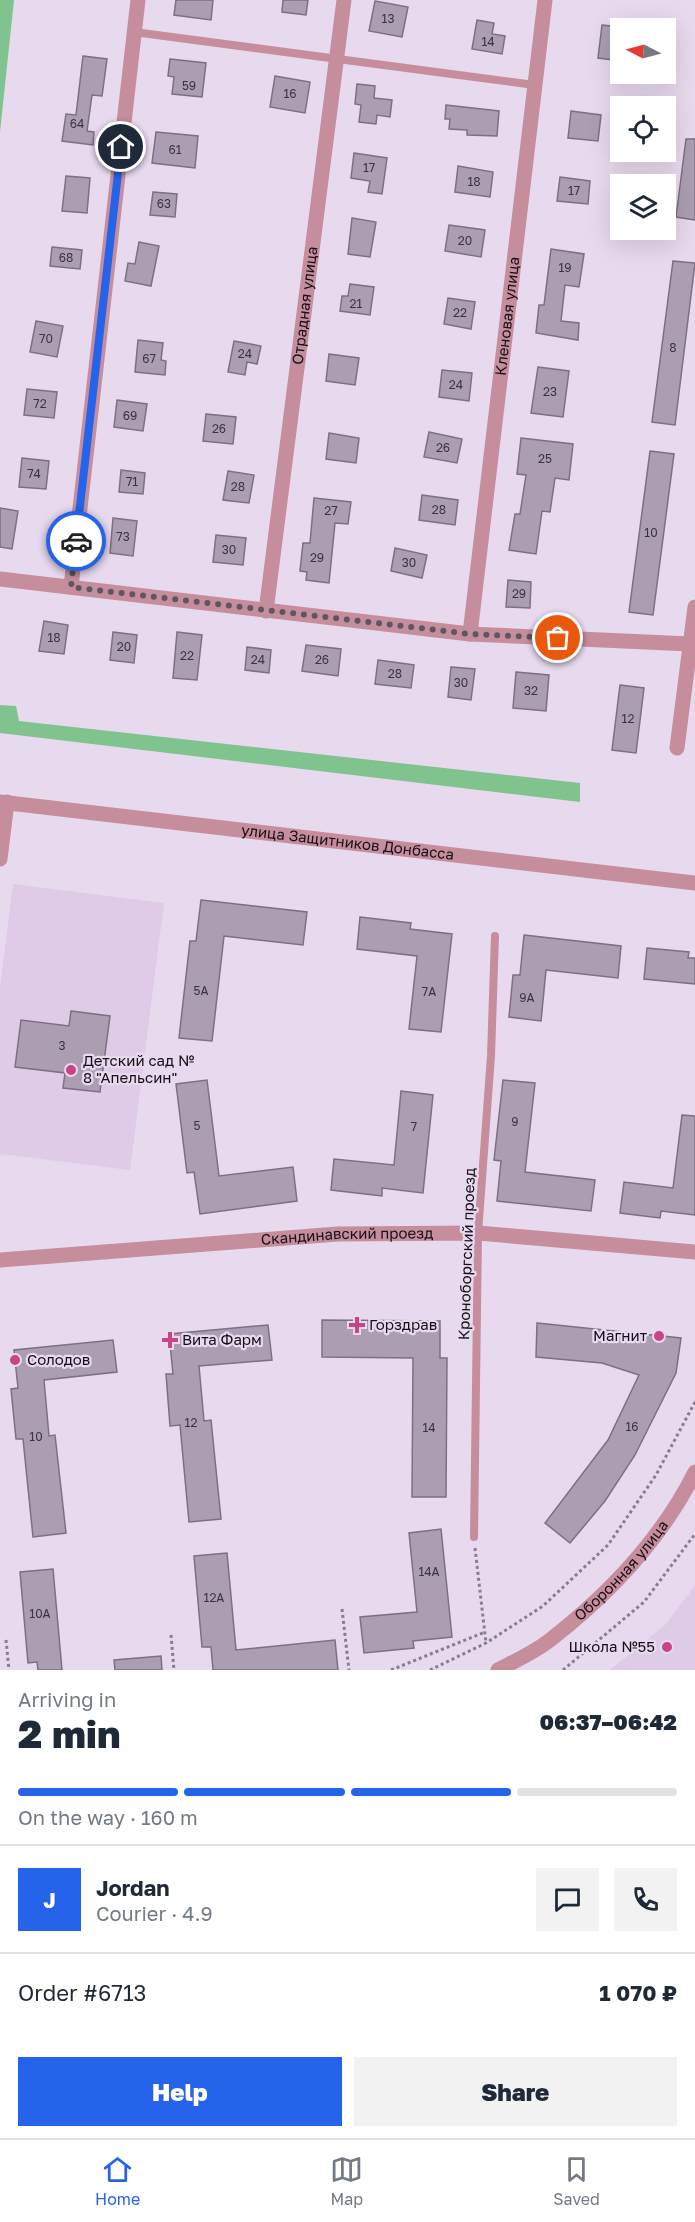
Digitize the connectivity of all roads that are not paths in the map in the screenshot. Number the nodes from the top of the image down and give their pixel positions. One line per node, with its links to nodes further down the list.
1 (138, 0): 4 (street)
2 (344, 0): 5 (street, Отрадная улица)
3 (546, 0): 6 (street, Кленовая улица)
4 (134, 32): 5 (lane); 8 (street)
5 (336, 58): 6 (lane); 10 (street, Отрадная улица)
6 (536, 85): 11 (street, Кленовая улица)
7 (0, 579): 8 (street)
8 (71, 587): 10 (street)
9 (695, 608): 12 (street)
10 (266, 611): 11 (street)
11 (470, 634): 12 (street)
12 (690, 644): 13 (street)
13 (677, 748)
14 (4, 802): 15 (street); 16 (street, улица Защитников Донбасса)
15 (0, 858)
16 (695, 882)
17 (495, 936): 18 (lane, Кроноборгский проезд)
18 (478, 1233): 19 (street, Скандинавский проезд); 20 (street, Скандинавский проезд); 22 (lane, Кроноборгский проезд)
19 (695, 1252)
20 (0, 1260)
21 (695, 1472): 23 (street, Оборонная улица)
22 (474, 1538)
23 (498, 1670)

